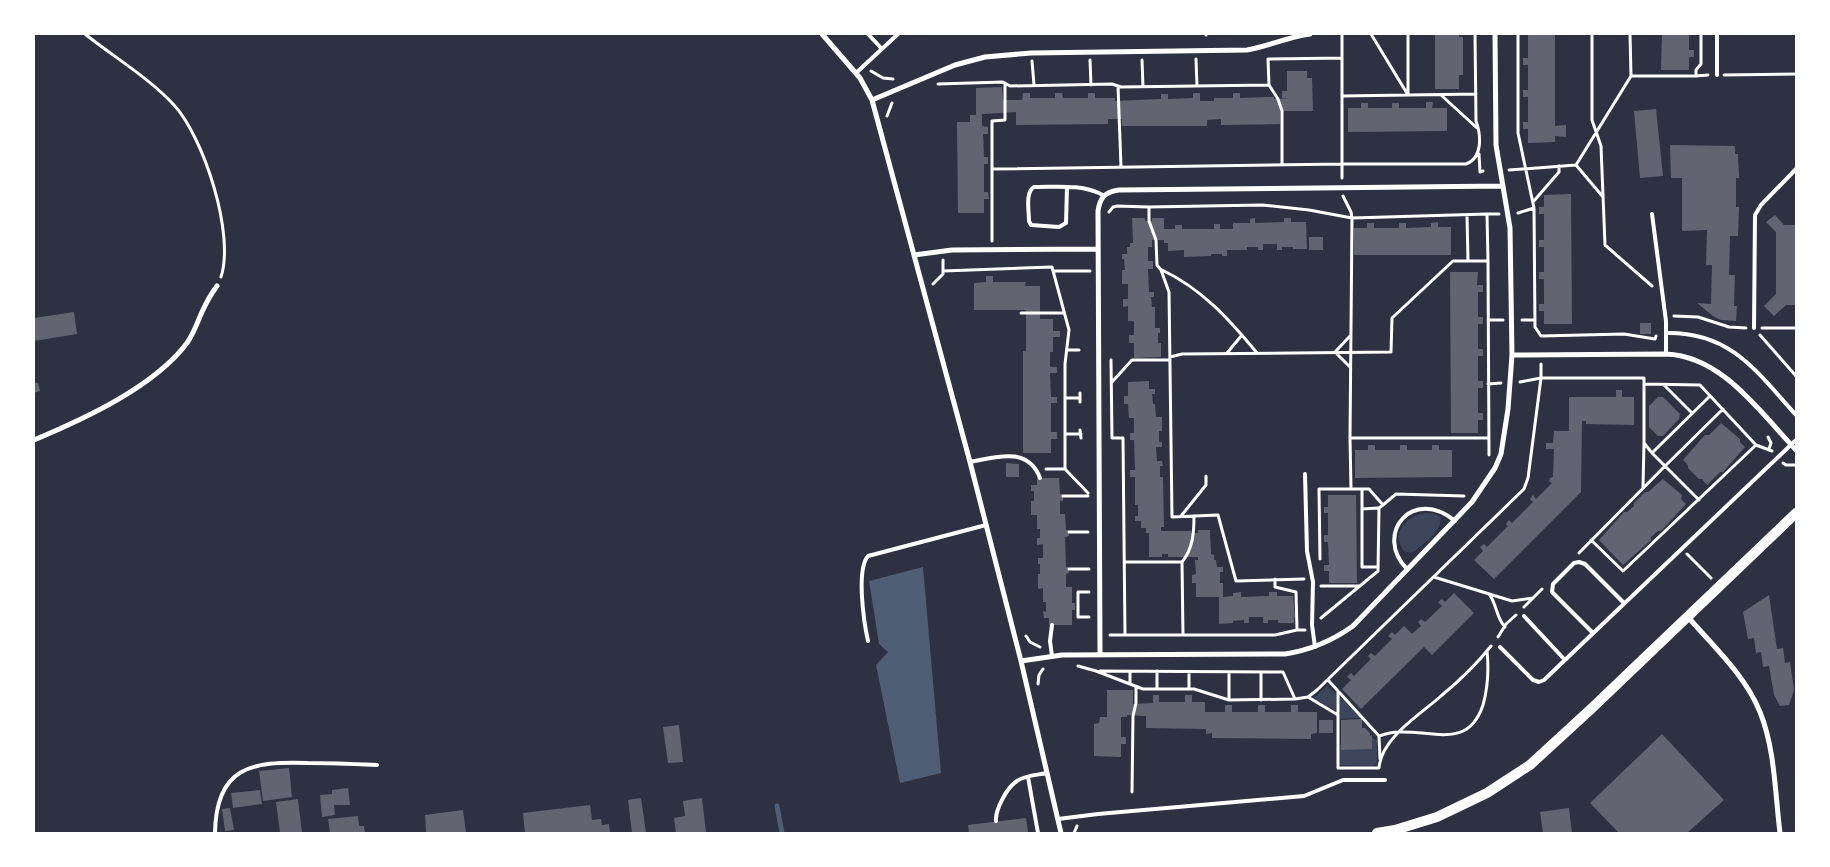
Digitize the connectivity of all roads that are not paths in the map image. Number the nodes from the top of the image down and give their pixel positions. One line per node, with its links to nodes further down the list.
1 (822, 34): 8 (street)
2 (868, 34): 7 (lane)
3 (898, 34): 7 (lane)
4 (1310, 34): 10 (street)
5 (1495, 34): 12 (street)
6 (1717, 34): 9 (lane)
7 (882, 49): 8 (lane)
8 (856, 73): 10 (street)
9 (1717, 75)
10 (872, 100): 17 (street)
11 (1796, 169): 19 (lane)
12 (1502, 186): 14 (street); 22 (street)
13 (1067, 187): 13 (lane); 14 (lane)
14 (1103, 195): 16 (street)
15 (1652, 214): 20 (lane)
16 (1098, 248): 17 (street); 43 (street)
17 (914, 255): 28 (street)
18 (217, 286): 24 (street)
19 (1754, 328)
20 (1667, 333): 21 (lane); 23 (lane)
21 (1666, 354): 22 (street); 26 (street)
22 (1512, 355): 32 (street)
23 (1796, 415)
24 (34, 440)
25 (1796, 440): 26 (lane)
26 (1791, 445): 27 (street); 35 (lane)
27 (1796, 450)
28 (970, 462): 30 (lane); 33 (street)
29 (1305, 474): 41 (lane)
30 (1040, 478)
31 (1796, 513): 37 (main road)
32 (1455, 521): 34 (street); 34 (lane)
33 (986, 525): 40 (lane); 46 (street)
34 (1407, 569): 41 (street)
35 (1624, 604): 39 (lane); 39 (lane)
36 (1524, 616): 45 (lane)
37 (1688, 617): 56 (main road); 57 (street)
38 (1052, 625): 44 (lane)
39 (1593, 633): 45 (lane)
40 (868, 641)
41 (1316, 647): 43 (street)
42 (1500, 647): 45 (lane)
43 (1100, 654): 44 (street)
44 (1052, 656): 46 (street)
45 (1565, 660)
46 (1021, 662): 48 (street)
47 (377, 765): 53 (lane)
48 (1047, 773): 49 (lane); 51 (street)
49 (1028, 777): 52 (lane); 54 (lane)
50 (1385, 780): 51 (lane)
51 (1058, 820): 55 (street)
52 (996, 821)
53 (215, 833)
54 (1038, 833)
55 (1061, 833)
56 (1377, 833)
57 (1780, 833)

